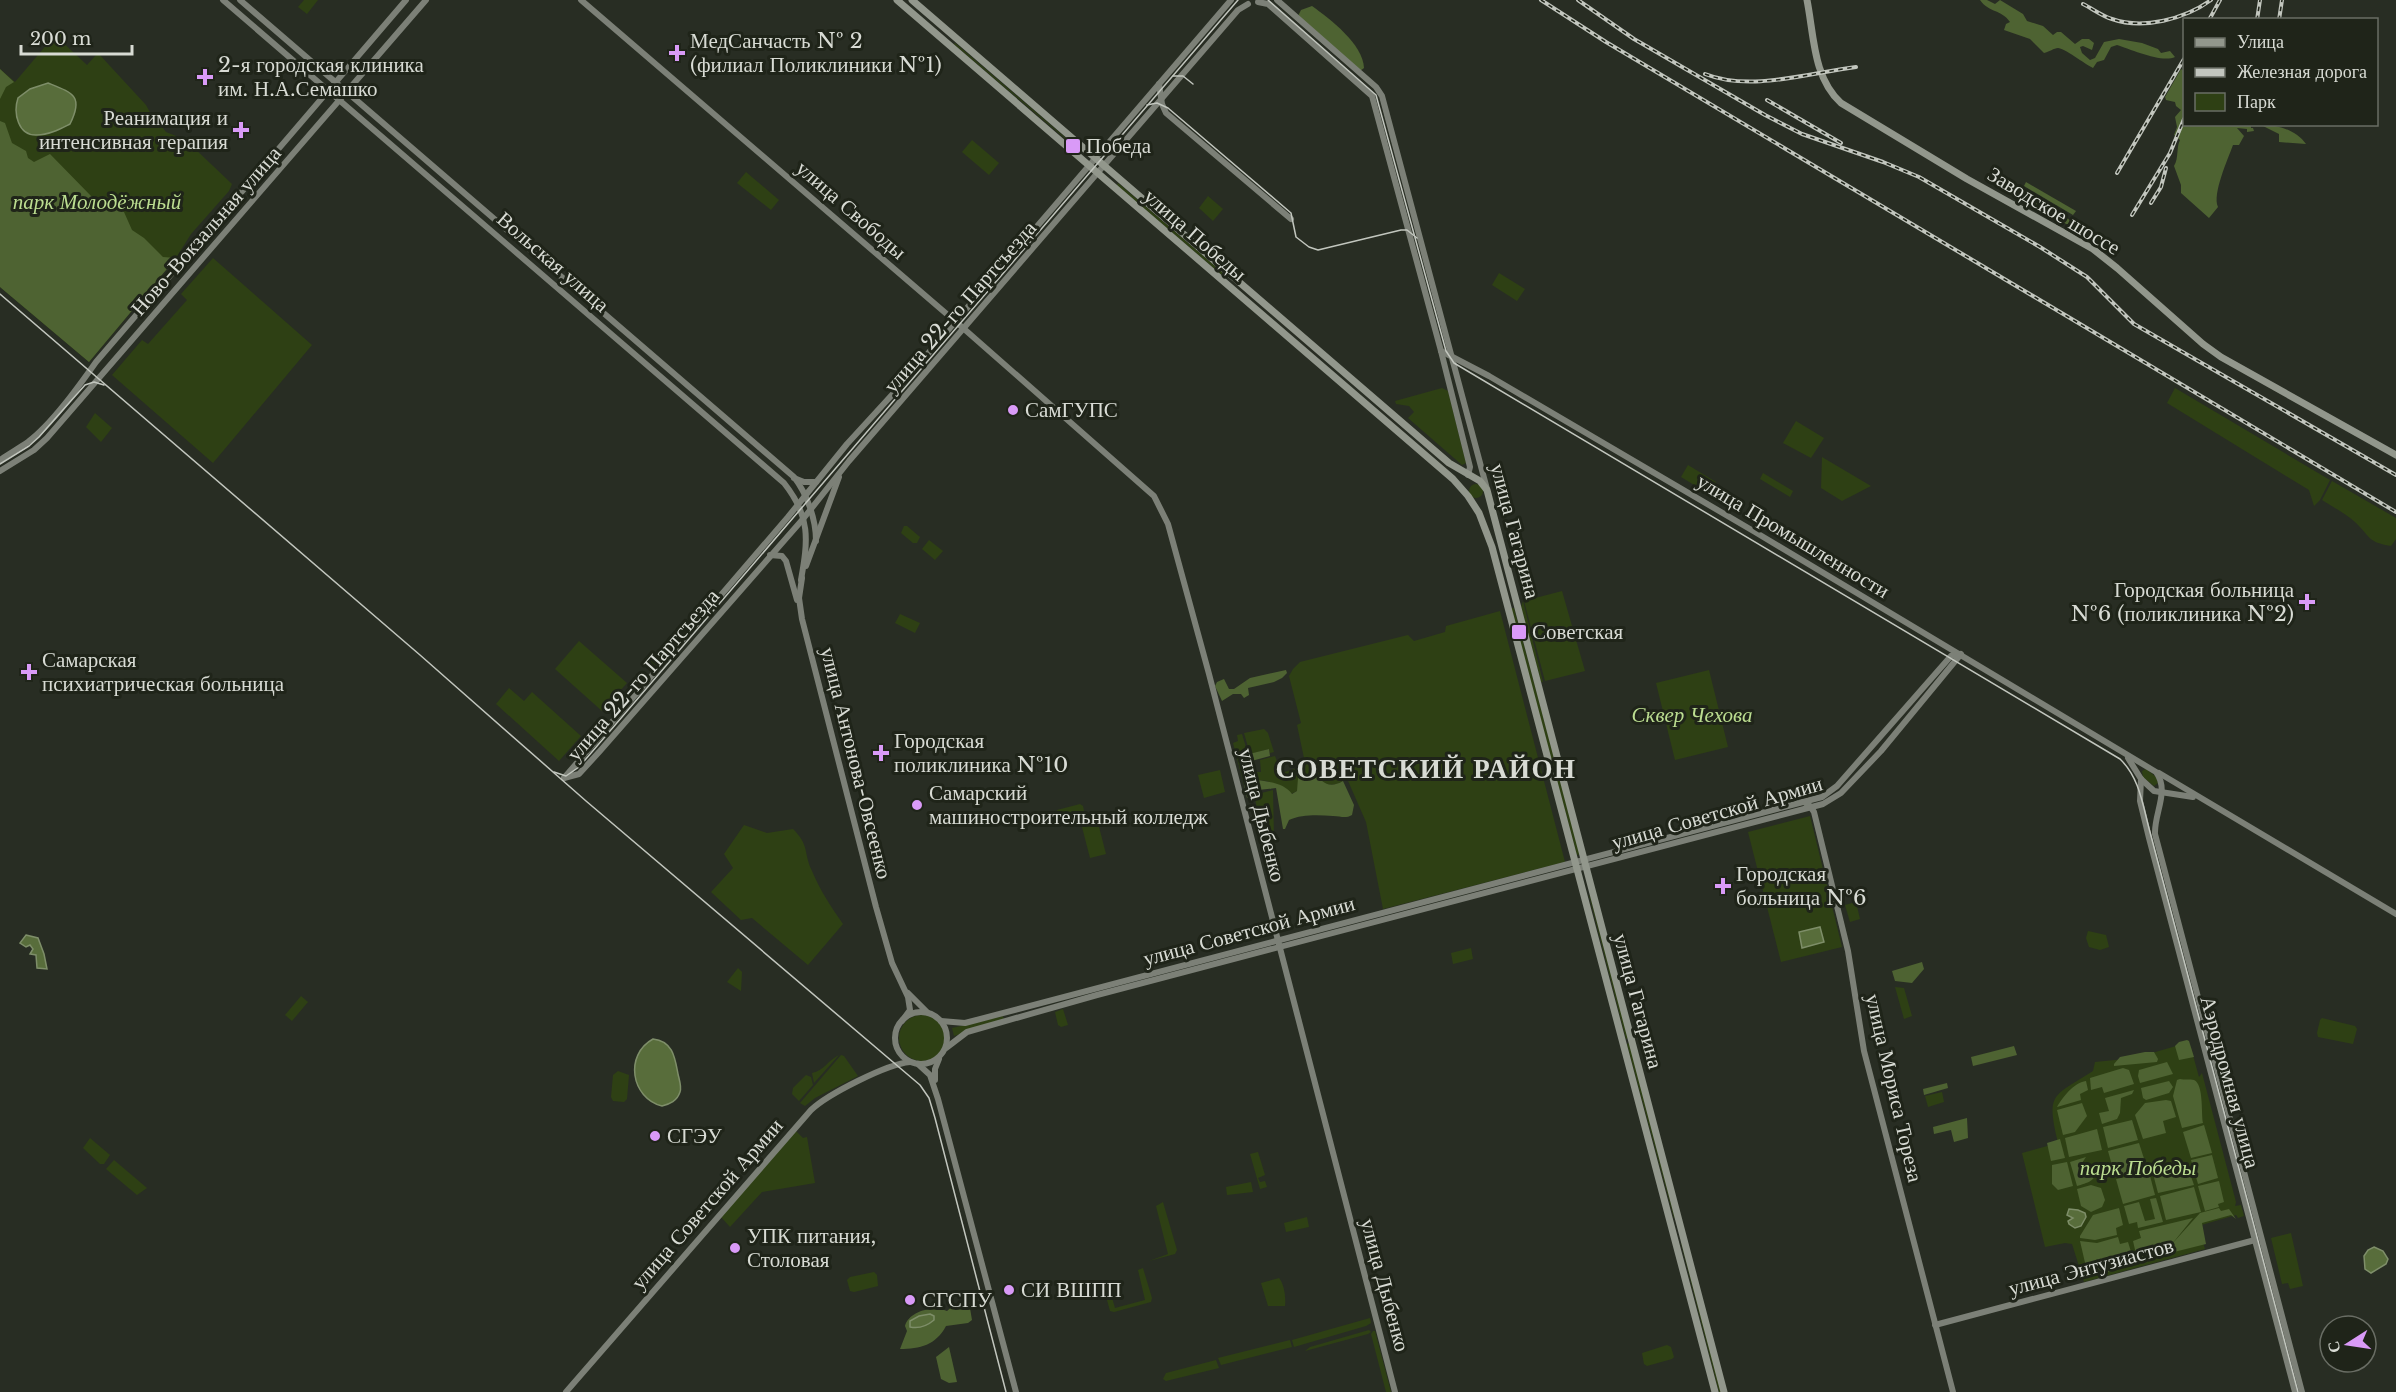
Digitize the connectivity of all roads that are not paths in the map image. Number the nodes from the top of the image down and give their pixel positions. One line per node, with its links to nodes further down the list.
1 (223, 0): 18 (main road, Вольская улица)
2 (240, 0): 16 (main road, Вольская улица)
3 (406, 0): 16 (main road, Ново-Вокзальная улица)
4 (426, 0): 19 (main road, Ново-Вокзальная улица)
5 (581, 0): 30 (main road, улица Свободы)
6 (897, 0): 15 (main road, улица Победы)
7 (912, 0): 14 (main road, улица Победы)
8 (1231, 0): 17 (main road, улица 22-го Партсъезда)
9 (1239, 0): 13 (main road)
10 (1277, 0): 33 (main road, улица Гагарина)
11 (1808, 0): 39 (main road, Заводское шоссе)
12 (1261, 1): 13 (main road); 32 (main road, улица Гагарина)
13 (1248, 3): 20 (main road, улица 22-го Партсъезда)
14 (953, 36): 15 (main road); 22 (main road, улица Победы)
15 (947, 43): 23 (main road, улица Победы)
16 (336, 82): 18 (main road, Ново-Вокзальная улица); 19 (main road, Вольская улица)
17 (1159, 84): 20 (main road); 24 (main road, улица 22-го Партсъезда)
18 (329, 91): 21 (main road, Вольская улица); 40 (main road, Ново-Вокзальная улица)
19 (347, 92): 21 (main road, Ново-Вокзальная улица); 44 (main road, Вольская улица)
20 (1161, 99): 26 (main road, улица 22-го Партсъезда); 29 (main road)
21 (340, 100): 41 (main road, Ново-Вокзальная улица); 49 (main road, Вольская улица)
22 (1077, 143): 23 (main road); 24 (main road, улица Победы)
23 (1072, 150): 25 (main road, улица Победы)
24 (1094, 158): 25 (main road, улица 22-го Партсъезда); 26 (main road, улица Победы)
25 (1089, 165): 26 (main road, улица Победы); 30 (main road, улица 22-го Партсъезда)
26 (1100, 168): 27 (main road, улица Победы); 28 (main road, улица Победы); 31 (main road, улица 22-го Партсъезда)
27 (1121, 181): 28 (main road); 36 (main road, улица Победы)
28 (1116, 189): 37 (main road, улица Победы)
29 (1291, 219)
30 (954, 321): 31 (main road, улица Свободы); 45 (main road, улица 22-го Партсъезда)
31 (963, 328): 38 (main road, улица Свободы); 42 (main road, улица 22-го Партсъезда)
32 (1441, 351): 33 (main road, улица Промышленности); 35 (main road, улица Гагарина)
33 (1453, 356): 34 (main road, улица Гагарина); 56 (main road, улица Промышленности)
34 (1458, 380): 35 (main road); 46 (main road, улица Гагарина)
35 (1449, 382): 43 (main road, улица Гагарина)
36 (1374, 398): 37 (main road); 43 (main road, улица Победы)
37 (1368, 406): 48 (main road, улица Победы)
38 (1097, 447): 82 (main road, улица Дыбенко)
39 (2396, 455)
40 (0, 460)
41 (0, 471)
42 (841, 472): 50 (main road, улица 22-го Партсъезда); 52 (main road, улица Антонова-Овсеенко)
43 (1468, 475): 46 (main road, улица Победы); 48 (main road)
44 (794, 477): 45 (main road); 47 (main road, Вольская улица)
45 (816, 482): 47 (main road, улица 22-го Партсъезда)
46 (1487, 490): 48 (main road); 75 (main road, улица Гагарина)
47 (805, 496): 49 (main road, улица 22-го Партсъезда); 50 (main road, Вольская улица)
48 (1469, 497): 76 (main road, улица Гагарина)
49 (797, 505): 51 (main road, Вольская улица); 53 (main road, улица 22-го Партсъезда)
50 (810, 510): 51 (main road, улица 22-го Партсъезда); 52 (main road, Вольская улица)
51 (802, 519): 53 (main road, улица 22-го Партсъезда); 54 (main road, Вольская улица)
52 (816, 541): 54 (main road, улица Антонова-Овсеенко)
53 (769, 555): 55 (main road)
54 (801, 580): 55 (main road, улица Антонова-Овсеенко)
55 (802, 619): 84 (main road, улица Антонова-Овсеенко)
56 (1946, 645): 57 (main road, улица Промышленности); 58 (main road)
57 (1961, 654): 58 (main road, улица Советской Армии); 60 (main road, улица Советской Армии); 61 (main road, улица Промышленности)
58 (1948, 659): 59 (main road, улица Советской Армии)
59 (1894, 721): 60 (main road); 67 (main road, улица Советской Армии)
60 (1901, 727): 70 (main road, улица Советской Армии)
61 (2126, 754): 62 (main road, улица Промышленности); 64 (main road, улица Промышленности)
62 (2148, 767): 63 (main road); 64 (main road)
63 (2158, 774): 65 (main road); 66 (main road); 68 (main road)
64 (2140, 778): 65 (main road); 98 (main road, Аэродромная улица)
65 (2150, 788): 66 (main road)
66 (2162, 792): 68 (main road); 107 (main road, Аэродромная улица)
67 (1816, 799): 69 (main road, улица Советской Армии); 70 (main road)
68 (2202, 799): 80 (main road)
69 (1800, 801): 70 (main road); 71 (main road); 72 (main road, улица Советской Армии)
70 (1813, 809): 71 (main road, улица Советской Армии); 99 (main road, улица Мориса Тореза)
71 (1798, 811): 72 (main road, улица Советской Армии)
72 (1757, 818): 73 (main road, улица Советской Армии); 74 (main road, улица Советской Армии)
73 (1693, 831): 74 (main road); 75 (main road, улица Советской Армии)
74 (1695, 838): 75 (main road, улица Советской Армии)
75 (1585, 863): 76 (main road, улица Советской Армии); 77 (main road, улица Гагарина)
76 (1576, 865): 78 (main road, улица Гагарина); 79 (main road, улица Советской Армии); 81 (main road, улица Советской Армии)
77 (1592, 891): 78 (main road); 96 (main road, улица Гагарина)
78 (1583, 894): 97 (main road, улица Гагарина)
79 (1383, 912): 81 (main road); 82 (main road, улица Советской Армии)
80 (2396, 914)
81 (1385, 919): 82 (main road, улица Советской Армии)
82 (1279, 944): 83 (main road, улица Советской Армии); 102 (main road, улица Дыбенко)
83 (1108, 989): 85 (main road, улица Советской Армии); 86 (main road, улица Советской Армии)
84 (906, 991): 87 (main road, улица Антонова-Овсеенко); 88 (main road)
85 (1050, 1001): 86 (main road); 89 (main road, улица Советской Армии)
86 (1052, 1008): 91 (main road, улица Советской Армии)
87 (929, 1013): 88 (main road); 89 (main road)
88 (902, 1021): 90 (main road)
89 (941, 1021): 91 (main road)
90 (898, 1049): 92 (main road); 94 (main road)
91 (944, 1051): 93 (main road); 95 (main road)
92 (910, 1062): 93 (main road); 94 (main road, улица Советской Армии)
93 (918, 1064): 95 (main road)
94 (894, 1065): 100 (main road, улица Советской Армии)
95 (938, 1099): 101 (main road)
96 (1679, 1219): 97 (main road); 104 (main road, улица Гагарина)
97 (1671, 1221): 103 (main road, улица Гагарина)
98 (2255, 1240): 99 (main road, улица Энтузиастов); 106 (main road, Аэродромная улица)
99 (1935, 1325): 105 (main road, улица Мориса Тореза)
100 (566, 1392)
101 (1016, 1392)
102 (1395, 1392)
103 (1715, 1392)
104 (1725, 1392)
105 (1953, 1392)
106 (2295, 1392)
107 (2302, 1392)

